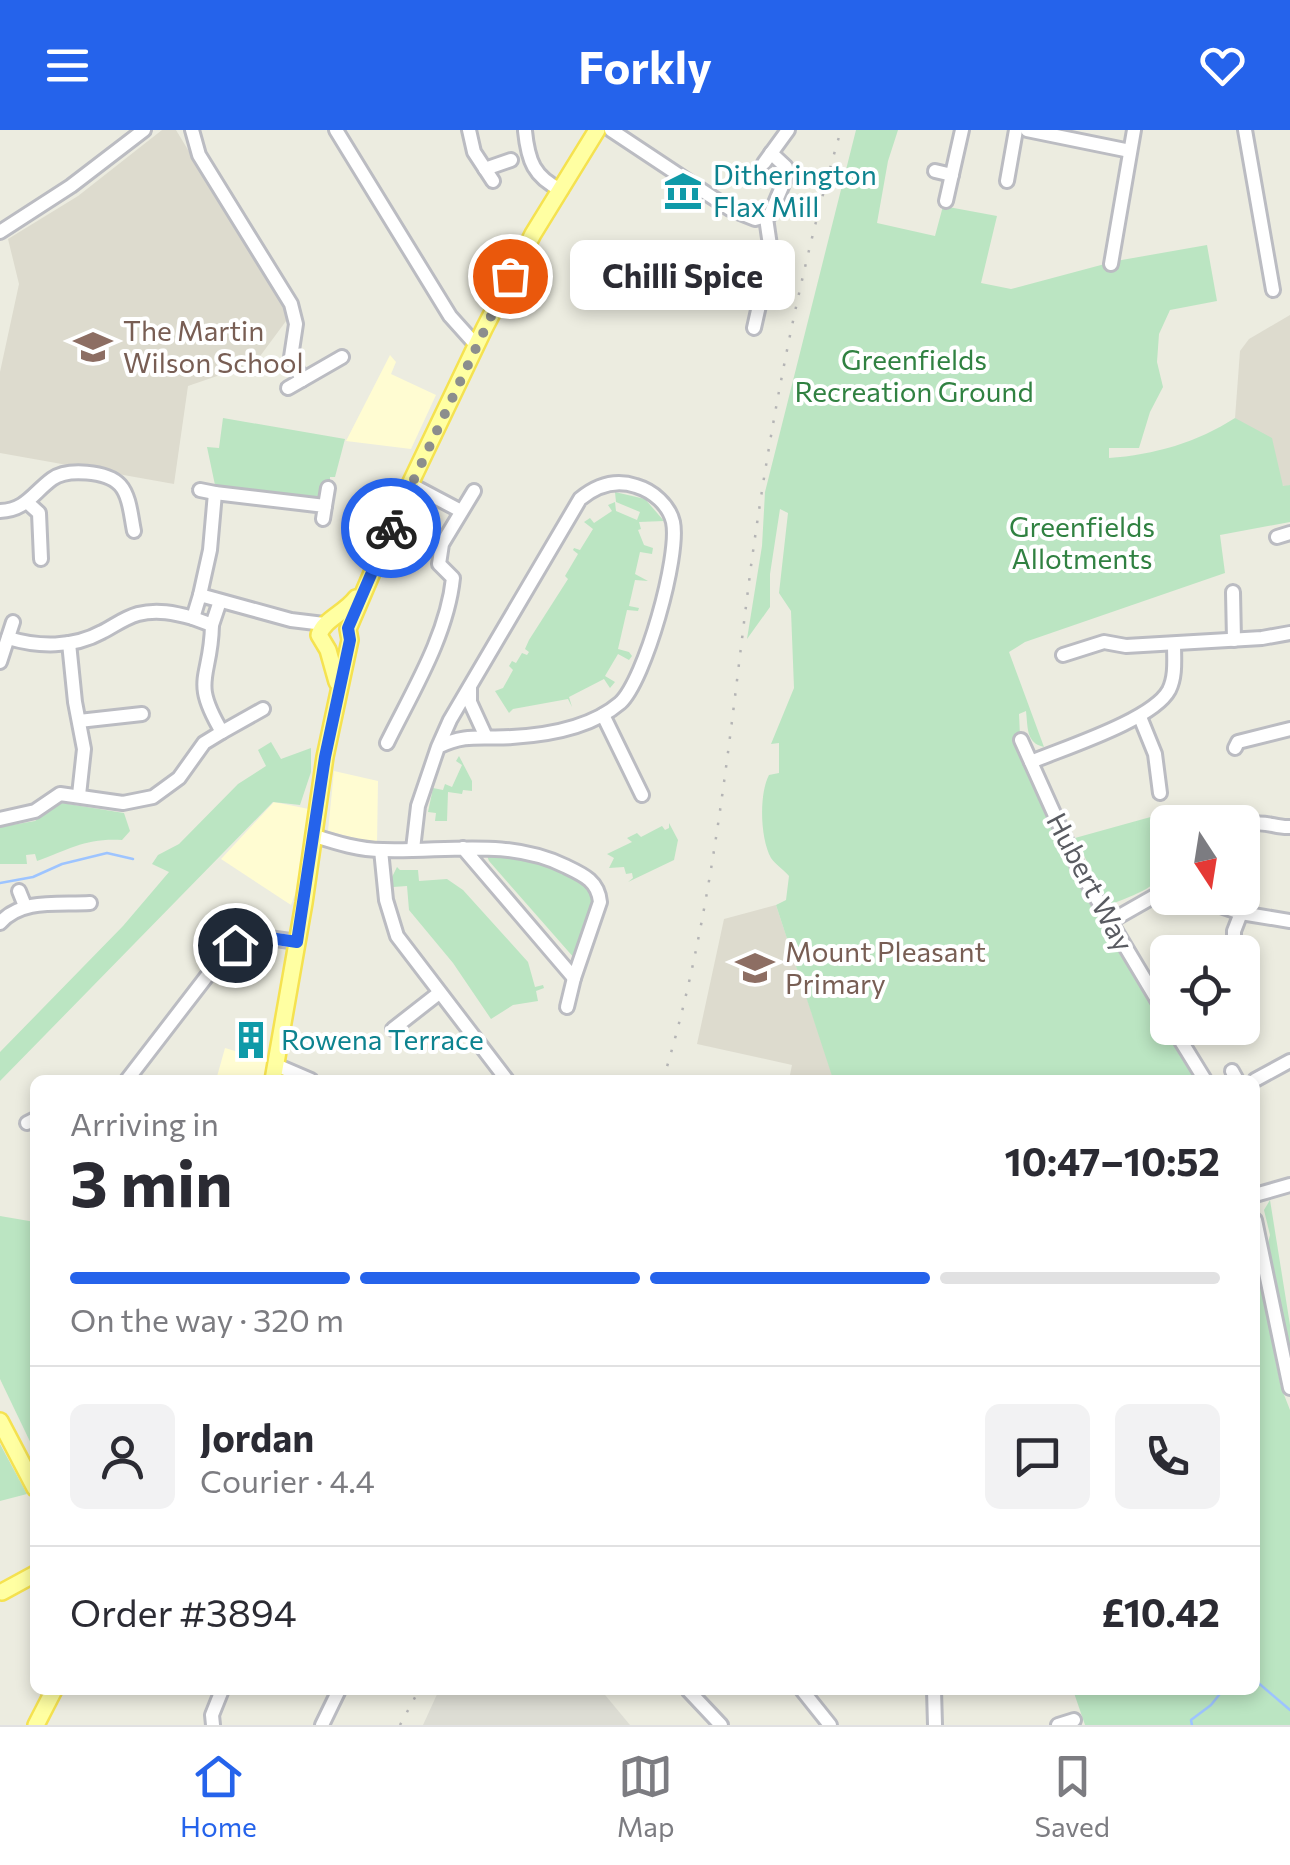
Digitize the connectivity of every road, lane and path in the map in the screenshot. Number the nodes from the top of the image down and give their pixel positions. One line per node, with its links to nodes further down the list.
1 (143, 130): 23 (street)
2 (192, 130): 29 (street)
3 (336, 130): 27 (street)
4 (468, 130): 16 (street)
5 (597, 130): 20 (main road)
6 (611, 130): 14 (street)
7 (788, 130): 22 (street)
8 (962, 130): 18 (street)
9 (1016, 130): 19 (street)
10 (1027, 130): 15 (street)
11 (1134, 130): 15 (street)
12 (1245, 130): 25 (street)
13 (525, 132): 20 (street)
14 (631, 135): 22 (street)
15 (1130, 151): 24 (street)
16 (511, 160)
17 (935, 172): 18 (street)
18 (952, 175): 21 (street)
19 (1006, 181)
20 (561, 190): 27 (main road)
21 (946, 201)
22 (766, 218): 26 (street)
23 (0, 232)
24 (1111, 264)
25 (1286, 276)
26 (740, 319)
27 (476, 345): 31 (main road)
28 (342, 357): 29 (street)
29 (302, 380): 30 (street)
30 (288, 388)
31 (410, 484): 38 (street); 41 (main road)
32 (328, 488): 35 (street)
33 (200, 490): 35 (street)
34 (474, 491): 38 (street)
35 (216, 492): 43 (street)
36 (28, 503): 37 (street); 39 (street); 40 (street)
37 (0, 511)
38 (461, 511): 68 (street)
39 (134, 531)
40 (41, 559)
41 (367, 582): 48 (main road); 50 (main road)
42 (1232, 592): 53 (street)
43 (200, 595): 44 (street); 45 (street)
44 (220, 601): 46 (street); 49 (street)
45 (194, 618): 49 (street); 54 (street)
46 (290, 620): 48 (street); 56 (street)
47 (13, 622): 52 (street)
48 (329, 622): 50 (main road); 56 (main road)
49 (212, 625): 69 (street)
50 (348, 628): 57 (main road)
51 (1290, 634): 53 (street)
52 (8, 638): 54 (street); 59 (street)
53 (1234, 640): 55 (street)
54 (69, 642): 67 (street)
55 (1174, 644): 58 (street); 64 (street)
56 (324, 646): 57 (main road); 61 (main road)
57 (347, 646): 61 (main road)
58 (1067, 649)
59 (0, 662)
60 (470, 685): 63 (street); 71 (street); 74 (street)
61 (338, 687): 83 (main road)
62 (264, 709): 69 (street)
63 (603, 715): 71 (street); 77 (street)
64 (1140, 717): 76 (street); 78 (street)
65 (134, 719): 67 (street)
66 (378, 720): 68 (street)
67 (79, 721): 79 (street)
68 (395, 727): 73 (street)
69 (222, 732): 79 (street)
70 (1289, 734): 75 (street)
71 (486, 737): 74 (street)
72 (1021, 740): 76 (street, Hubert Way)
73 (387, 743)
74 (438, 748): 85 (street)
75 (1236, 748)
76 (1030, 762): 93 (street, Hubert Way)
77 (642, 794)
78 (1160, 794)
79 (79, 796): 80 (street)
80 (0, 818)
81 (1262, 819): 82 (street)
82 (1290, 828)
83 (314, 836): 86 (street); 95 (main road)
84 (464, 848): 85 (street); 96 (street); 96 (street)
85 (413, 849): 86 (street)
86 (381, 850): 98 (street)
87 (19, 891): 90 (street)
88 (1150, 898): 93 (street)
89 (90, 903): 90 (street)
90 (25, 906): 94 (street)
91 (1253, 915): 92 (street)
92 (1290, 921)
93 (1109, 922): 97 (street, Hubert Way)
94 (0, 923)
95 (297, 942): 103 (main road); 104 (street)
96 (574, 978): 99 (street)
97 (1150, 989)
98 (440, 993): 100 (street); 105 (street)
99 (567, 1007)
100 (394, 1029)
101 (1184, 1045): 106 (street)
102 (1290, 1061): 107 (street)
103 (275, 1073)
104 (130, 1075)
105 (504, 1075)
106 (1203, 1075)
107 (1260, 1077)
108 (1290, 1184): 109 (street)
109 (1260, 1193)
110 (1260, 1244): 111 (street)
111 (1290, 1388)
112 (0, 1420): 113 (main road)
113 (30, 1478)
114 (30, 1577): 116 (main road)
115 (30, 1590): 116 (main road)
116 (1, 1592)
117 (51, 1695): 124 (main road)
118 (220, 1695): 125 (street)
119 (337, 1695): 126 (street)
120 (693, 1695): 127 (street)
121 (806, 1695): 128 (street)
122 (934, 1695): 129 (street)
123 (1074, 1719): 130 (street)
124 (36, 1725)
125 (213, 1725)
126 (322, 1725)
127 (721, 1725)
128 (830, 1725)
129 (935, 1725)
130 (1058, 1725)

